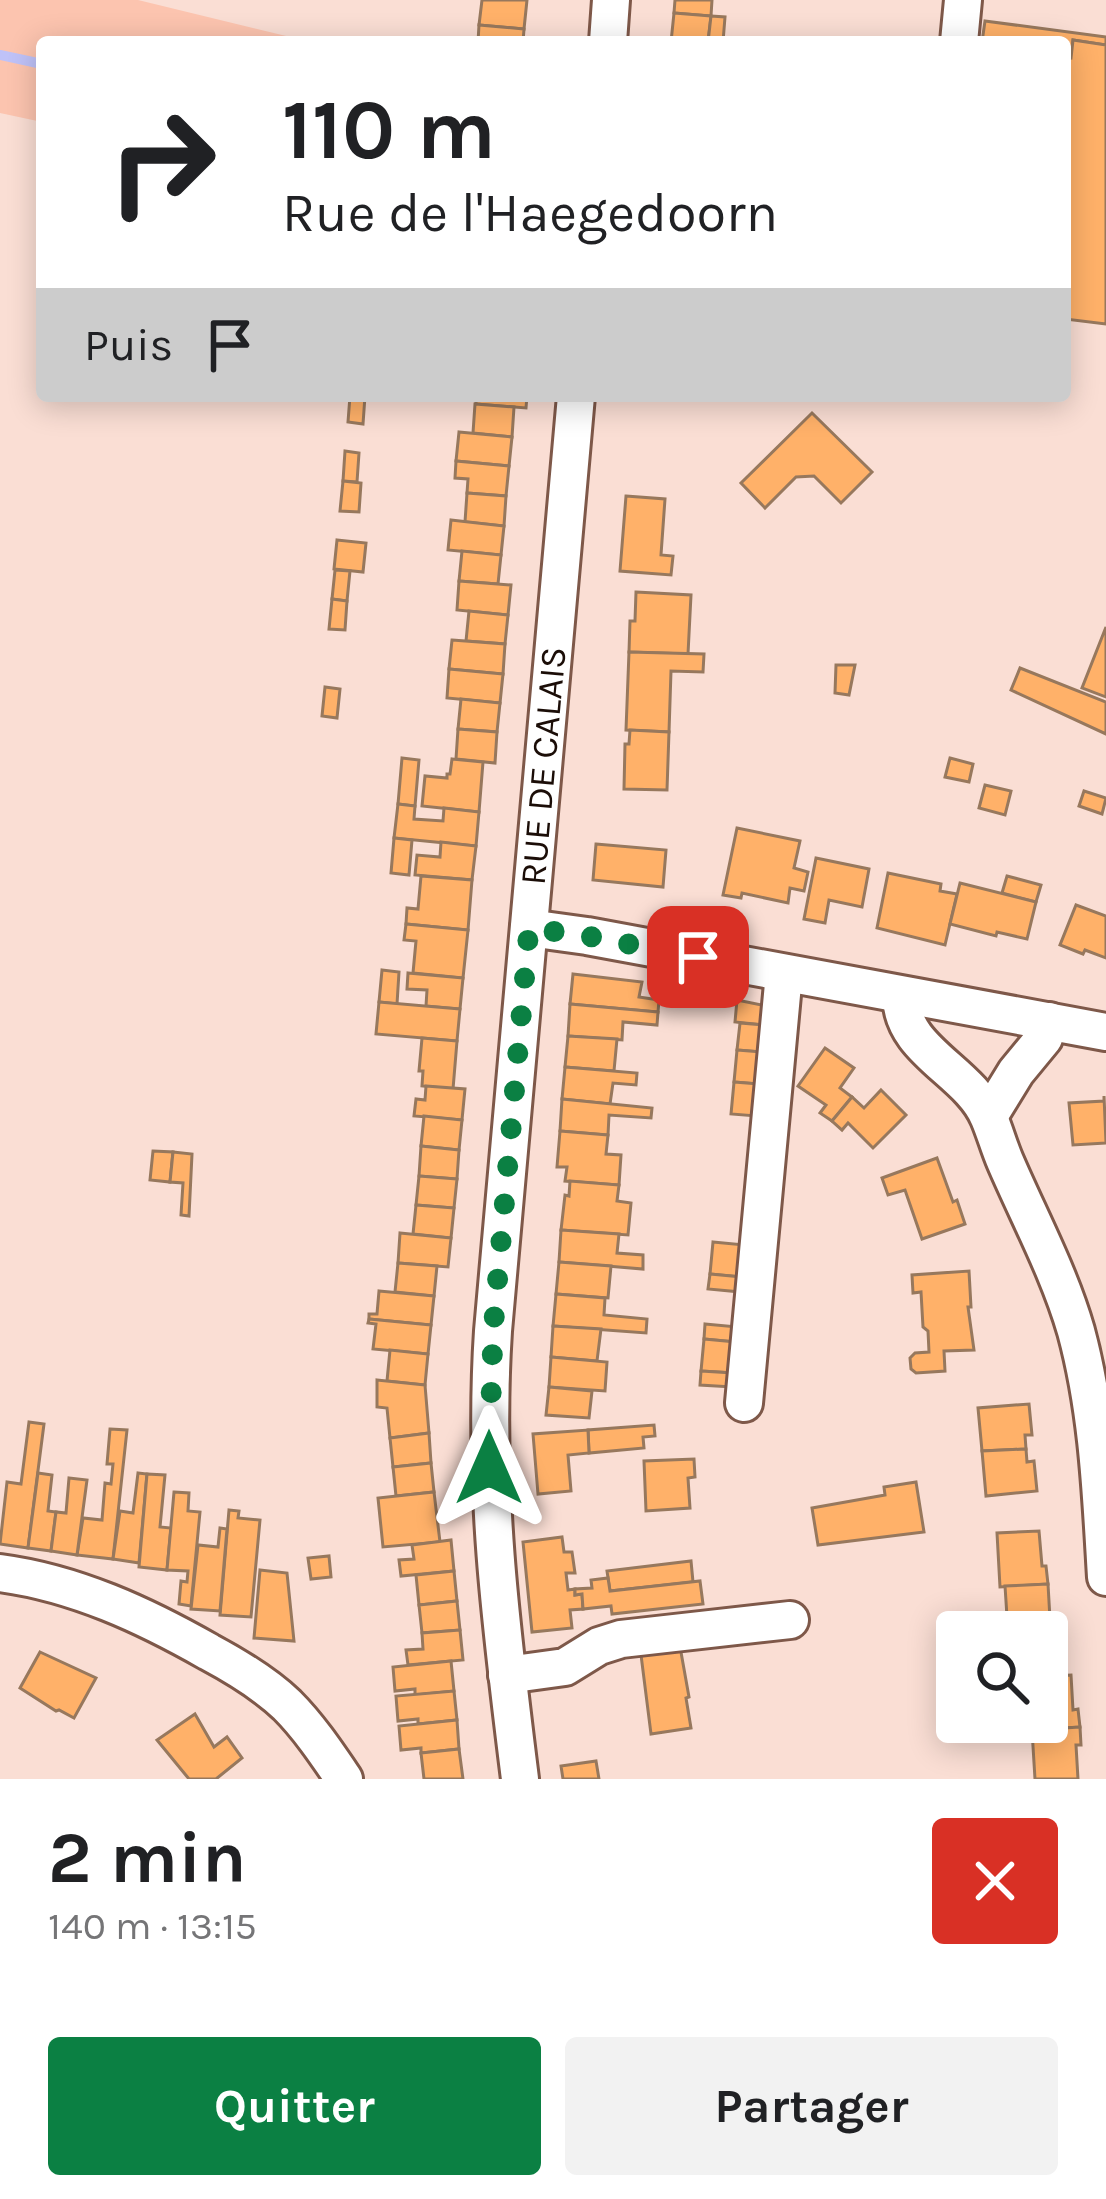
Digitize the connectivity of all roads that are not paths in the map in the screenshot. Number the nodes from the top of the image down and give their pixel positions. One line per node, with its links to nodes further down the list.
1 (611, 0): 3 (street)
2 (963, 0): 4 (street)
3 (608, 36)
4 (959, 36)
5 (576, 402): 6 (street, RUE DE CALAIS)
6 (529, 928): 7 (street); 16 (street, RUE DE CALAIS)
7 (784, 973): 8 (street); 12 (street)
8 (901, 995): 9 (street); 11 (street)
9 (1048, 1021): 10 (street); 11 (street)
10 (1106, 1032)
11 (989, 1116): 14 (street)
12 (744, 1403)
13 (0, 1573): 17 (street)
14 (1106, 1577)
15 (790, 1620): 16 (street)
16 (507, 1675): 18 (street, RUE DE CALAIS)
17 (344, 1779)
18 (520, 1779)

